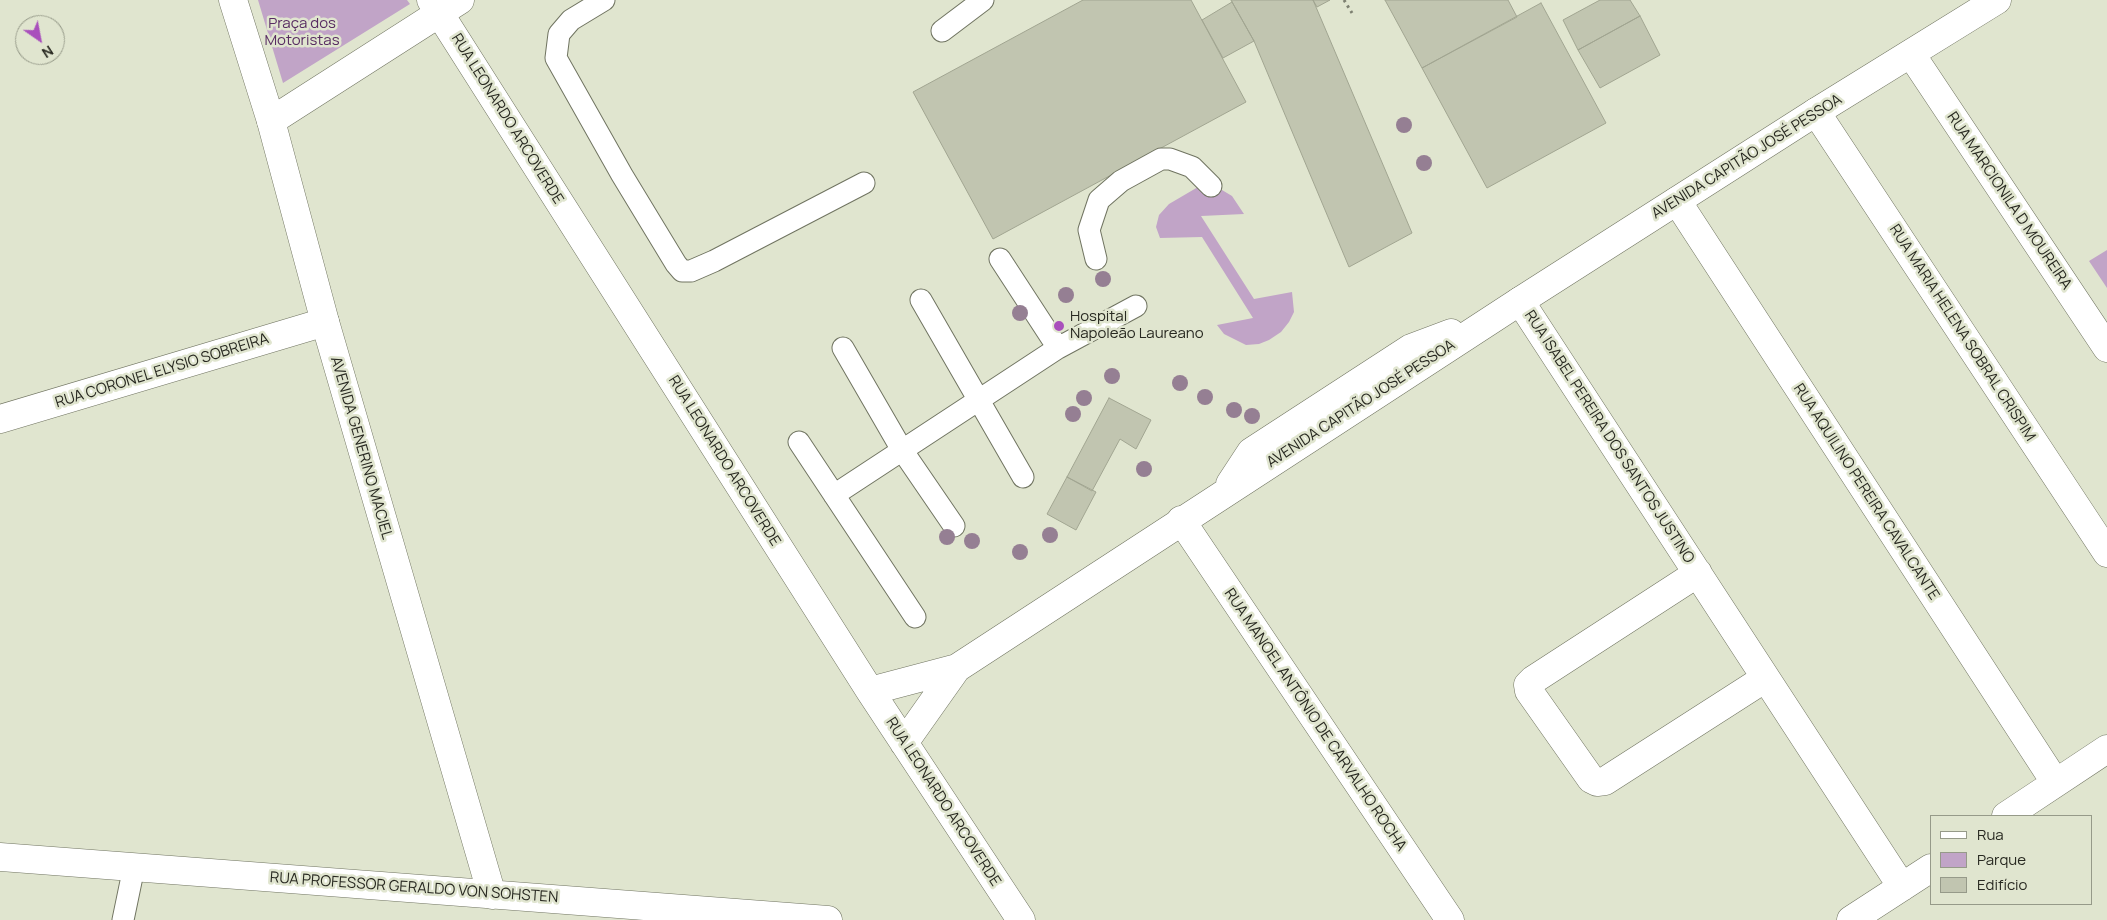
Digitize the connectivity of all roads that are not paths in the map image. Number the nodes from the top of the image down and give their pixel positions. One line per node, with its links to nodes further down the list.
1 (233, 0): 9 (street, AVENIDA GENERINO MACIEL)
2 (604, 0): 10 (lane)
3 (983, 0): 6 (lane)
4 (1997, 0): 7 (street, AVENIDA CAPITÃO JOSÉ PESSOA)
5 (443, 4): 9 (street); 35 (street, RUA LEONARDO ARCOVERDE)
6 (942, 31)
7 (1911, 54): 8 (street, AVENIDA CAPITÃO JOSÉ PESSOA); 21 (street, RUA MARCIONILA D MOUREIRA)
8 (1816, 112): 12 (street, AVENIDA CAPITÃO JOSÉ PESSOA); 30 (street, RUA MARIA HELENA SOBRAL CRISPIM)
9 (271, 121): 18 (street, AVENIDA GENERINO MACIEL)
10 (864, 183)
11 (1211, 186): 14 (lane)
12 (1677, 201): 17 (street, AVENIDA CAPITÃO JOSÉ PESSOA); 38 (street, RUA AQUILINO PEREIRA CAVALCANTE)
13 (1000, 259): 20 (lane)
14 (1096, 259)
15 (921, 300): 22 (lane)
16 (1136, 306): 20 (lane)
17 (1510, 309): 28 (street, AVENIDA CAPITÃO JOSÉ PESSOA); 31 (street, RUA ISABEL PEREIRA DOS SANTOS JUSTINO)
18 (325, 322): 23 (street, RUA CORONEL ELYSIO SOBREIRA); 44 (street, AVENIDA GENERINO MACIEL)
19 (843, 348): 25 (lane)
20 (1058, 348): 22 (lane)
21 (2107, 348)
22 (978, 400): 25 (lane); 26 (lane)
23 (0, 419)
24 (799, 442): 27 (lane)
25 (902, 450): 27 (lane); 29 (lane)
26 (1023, 478)
27 (834, 495): 32 (lane)
28 (1181, 520): 33 (street, AVENIDA CAPITÃO JOSÉ PESSOA); 48 (street, RUA MANOEL ANTÔNIO DE CARVALHO ROCHA)
29 (954, 526)
30 (2107, 553)
31 (1698, 573): 34 (street, RUA ISABEL PEREIRA DOS SANTOS JUSTINO); 34 (street, RUA ISABEL PEREIRA DOS SANTOS JUSTINO)
32 (915, 617)
33 (957, 668): 35 (street, AVENIDA CAPITÃO JOSÉ PESSOA); 36 (street, AVENIDA CAPITÃO JOSÉ PESSOA)
34 (1764, 679): 43 (street, RUA ISABEL PEREIRA DOS SANTOS JUSTINO)
35 (870, 691): 36 (street, RUA LEONARDO ARCOVERDE)
36 (904, 743): 47 (street, RUA LEONARDO ARCOVERDE)
37 (2107, 749): 38 (street)
38 (2055, 782): 39 (street)
39 (2007, 815)
40 (0, 857): 41 (street, RUA PROFESSOR GERALDO VON SOHSTEN)
41 (134, 867): 44 (street, RUA PROFESSOR GERALDO VON SOHSTEN); 45 (lane)
42 (1930, 869): 43 (street)
43 (1902, 887): 49 (street)
44 (492, 895): 46 (street, RUA PROFESSOR GERALDO VON SOHSTEN)
45 (123, 920)
46 (828, 920)
47 (1020, 920)
48 (1450, 920)
49 (1851, 920)

